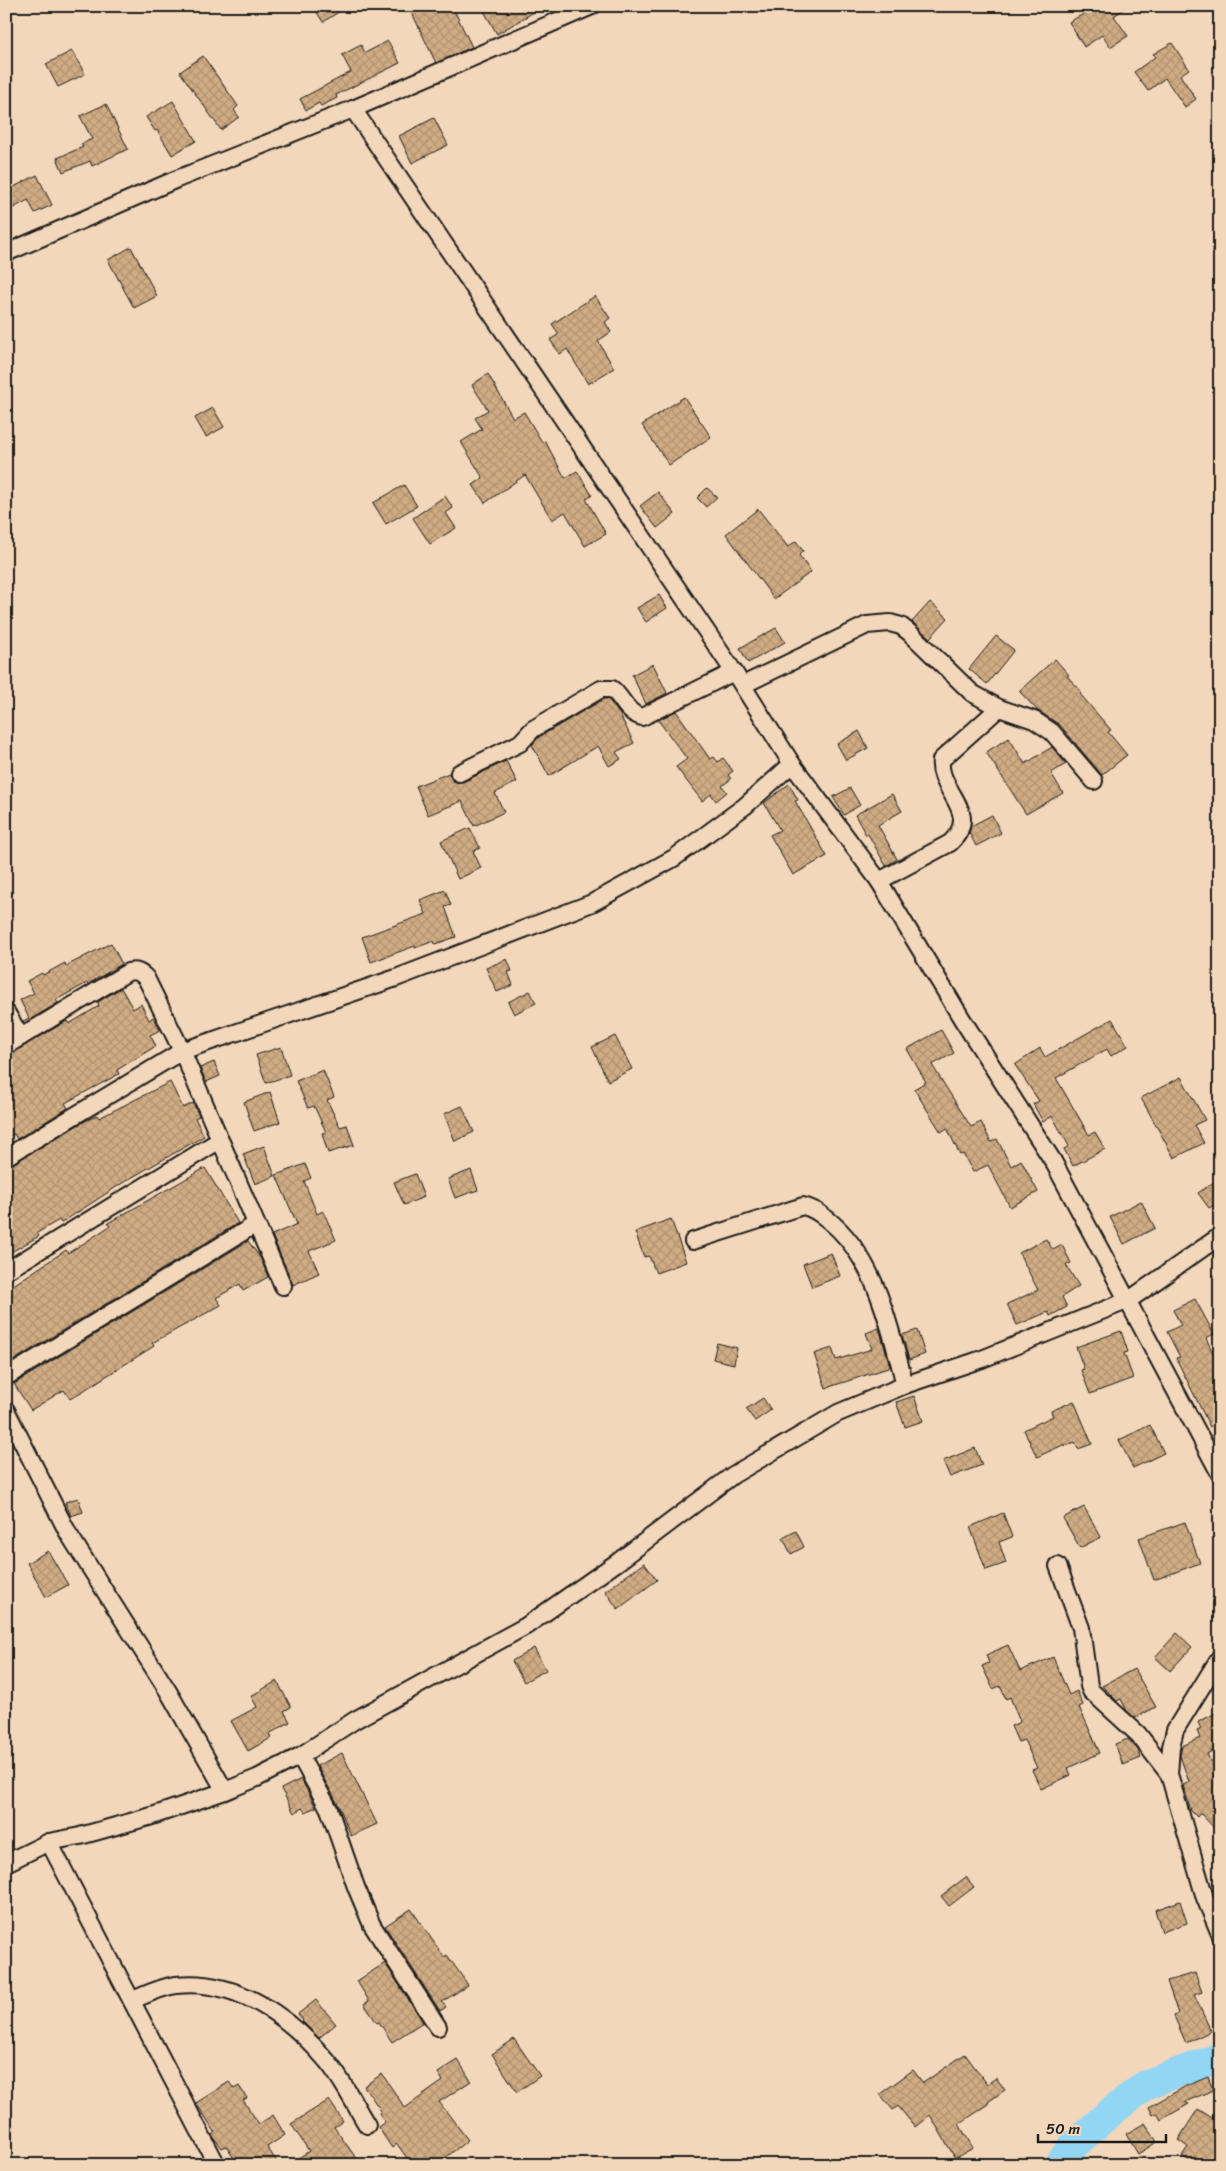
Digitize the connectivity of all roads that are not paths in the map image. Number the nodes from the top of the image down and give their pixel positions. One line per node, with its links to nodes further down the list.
1 (592, 6): 2 (street)
2 (353, 109): 3 (street); 4 (street)
3 (6, 253)
4 (738, 678): 5 (street); 6 (street); 7 (street)
5 (998, 708): 8 (street); 9 (street)
6 (792, 764): 9 (street); 13 (street)
7 (459, 773)
8 (1094, 781)
9 (879, 881): 21 (street)
10 (6, 1012): 11 (street)
11 (21, 1037): 12 (street); 13 (street)
12 (6, 1046)
13 (182, 1051): 14 (street); 15 (street)
14 (220, 1140): 16 (street); 19 (street)
15 (6, 1157)
16 (256, 1224): 20 (street); 22 (street)
17 (1220, 1236): 21 (street)
18 (693, 1241): 23 (street)
19 (6, 1271)
20 (283, 1286)
21 (1129, 1300): 23 (street); 25 (street)
22 (6, 1377)
23 (905, 1385): 28 (street)
24 (6, 1410): 30 (street)
25 (1220, 1474)
26 (1058, 1566): 29 (street)
27 (1220, 1657): 29 (street)
28 (300, 1756): 30 (street); 35 (street)
29 (1169, 1774): 33 (street)
30 (225, 1791): 31 (street)
31 (49, 1842): 32 (street); 34 (street)
32 (6, 1863)
33 (1220, 1934)
34 (133, 2000): 36 (street); 37 (street)
35 (438, 2027)
36 (367, 2125)
37 (217, 2165)

